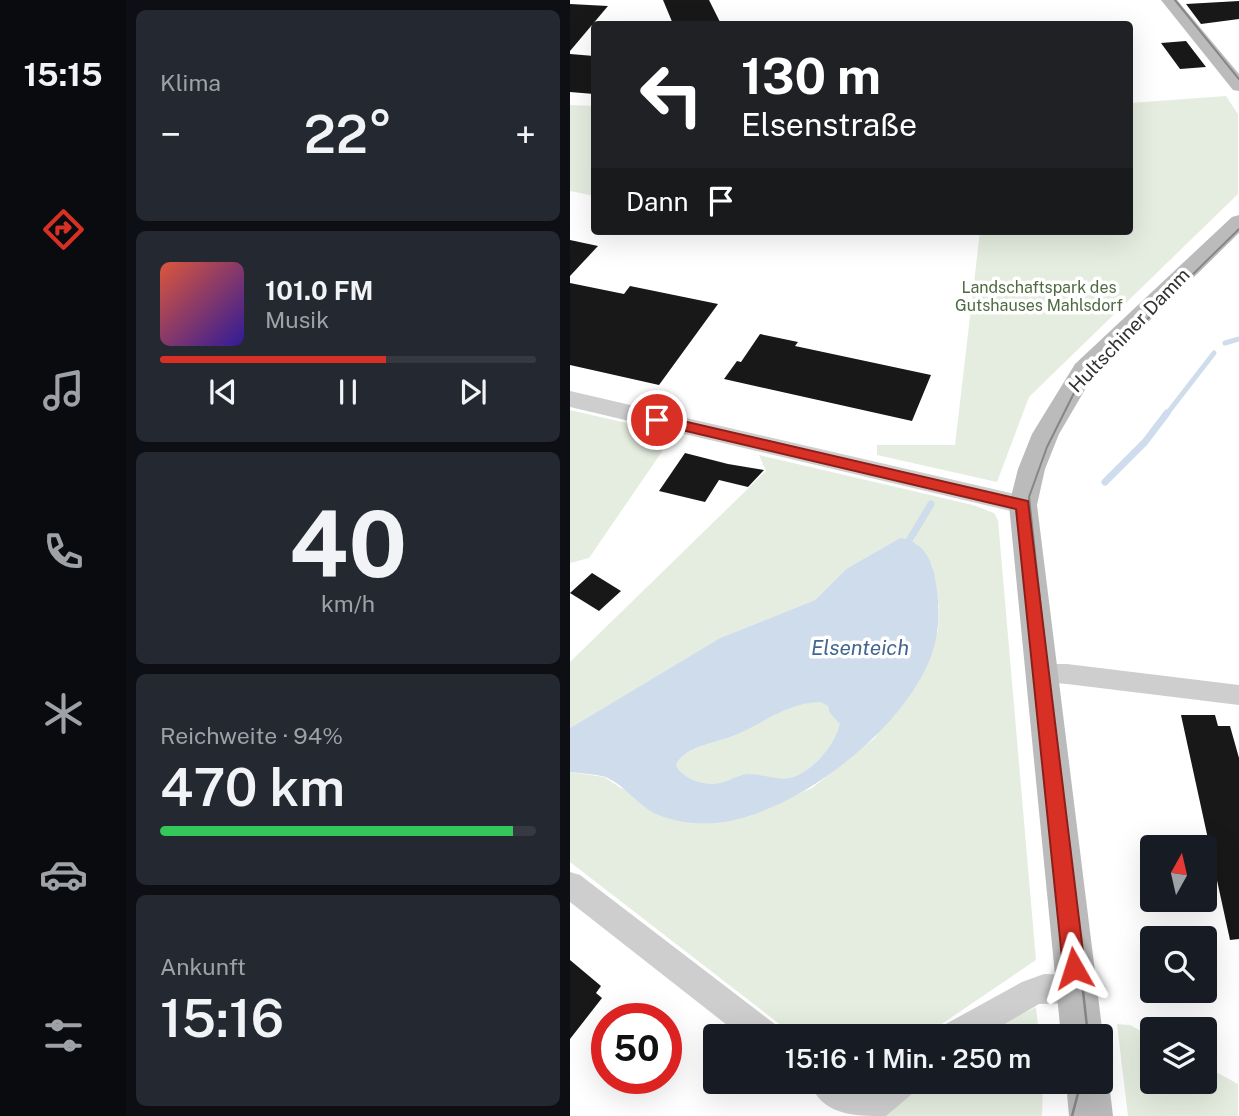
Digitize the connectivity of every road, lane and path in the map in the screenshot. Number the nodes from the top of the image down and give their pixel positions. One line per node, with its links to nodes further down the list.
1 (1169, 0): 2 (main road)
2 (1238, 86)
3 (1238, 220): 5 (main road, Hultschiner Damm)
4 (570, 399): 5 (street)
5 (1023, 505): 6 (main road, Hultschiner Damm)
6 (1041, 674): 7 (street); 9 (main road, Hultschiner Damm)
7 (1238, 695)
8 (570, 885): 10 (street)
9 (1076, 989): 11 (street); 12 (main road, Hultschiner Damm)
10 (750, 1024)
11 (976, 1024)
12 (1080, 1024)
13 (839, 1094): 16 (street)
14 (888, 1094): 16 (street)
15 (1088, 1094): 17 (main road)
16 (864, 1115)
17 (1091, 1116)

